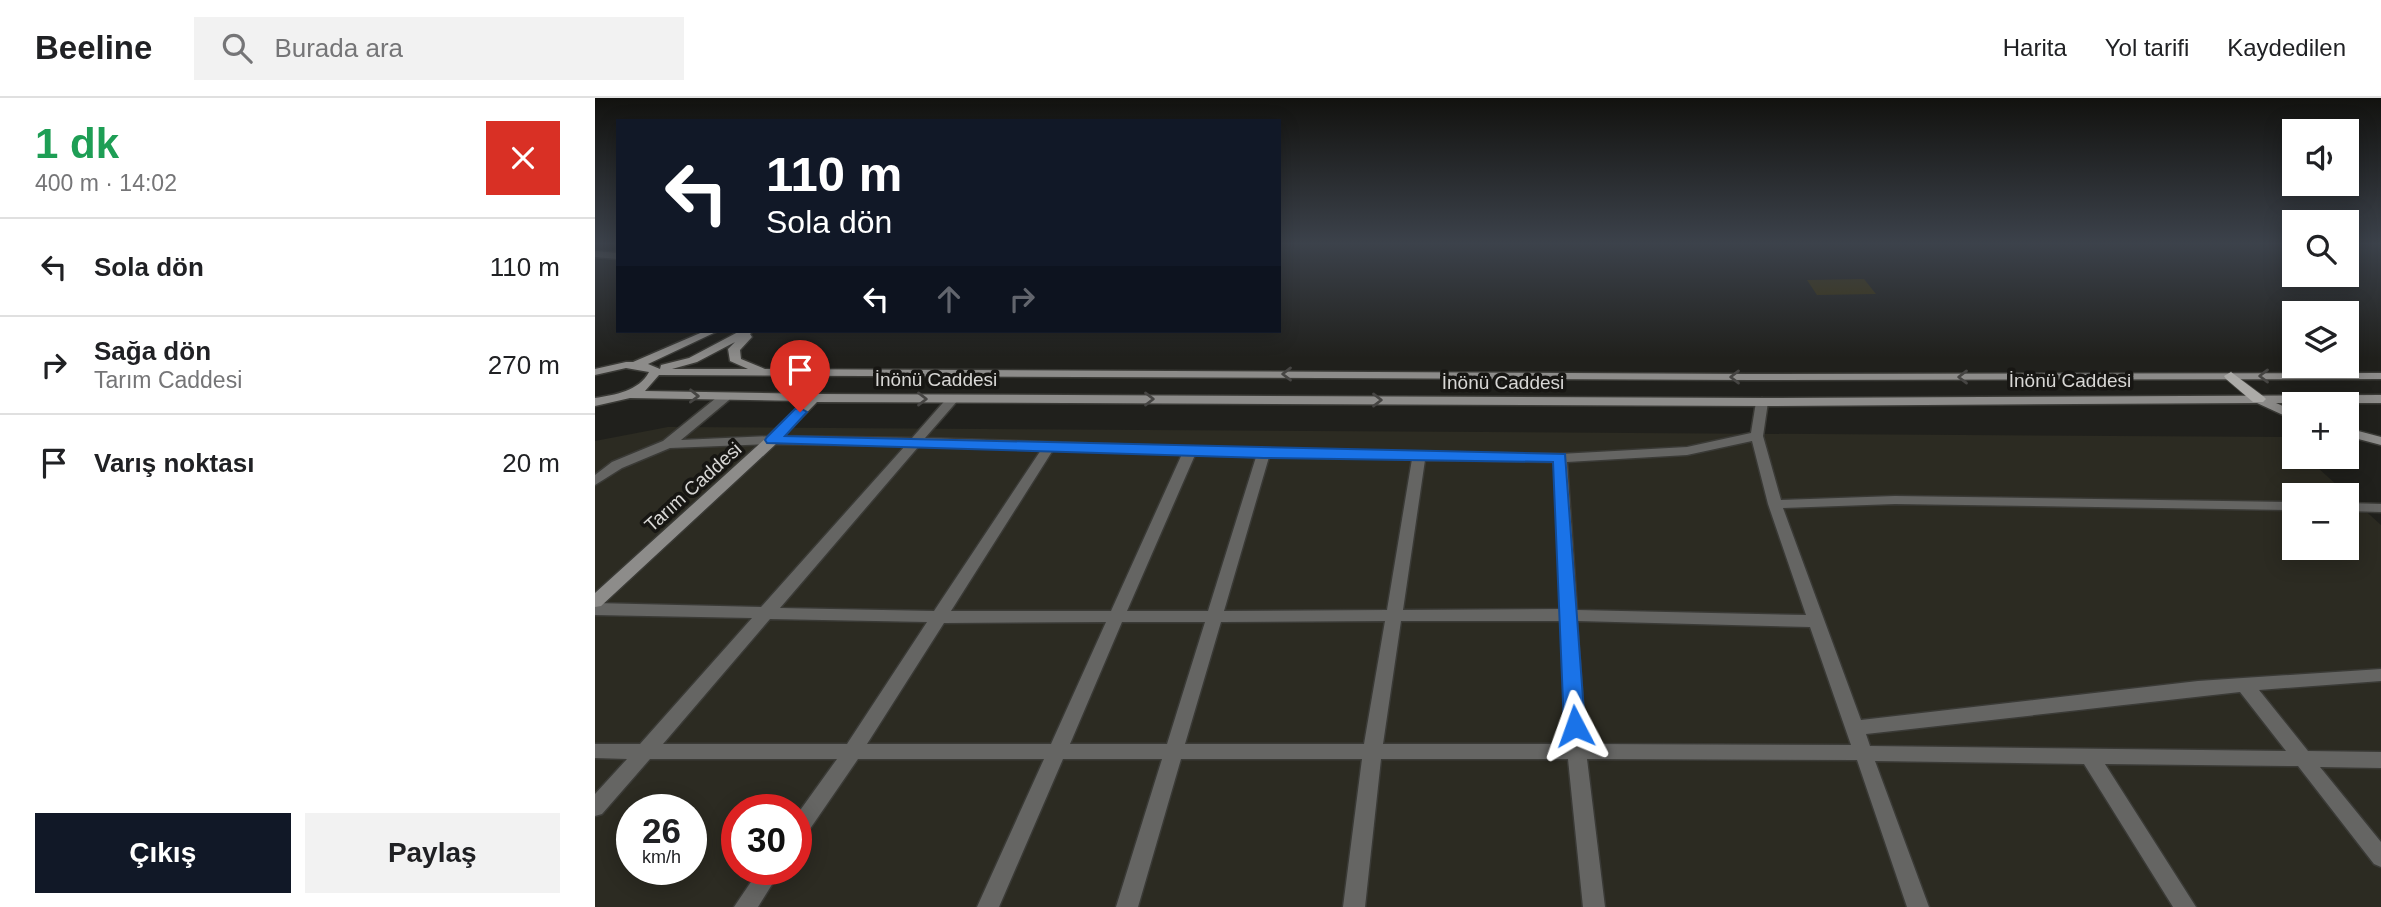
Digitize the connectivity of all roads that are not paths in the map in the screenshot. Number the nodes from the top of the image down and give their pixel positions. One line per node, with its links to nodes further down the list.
1 (709, 333): 4 (main road)
2 (744, 333): 6 (main road)
3 (753, 333): 7 (main road)
4 (637, 365): 5 (main road); 6 (main road)
5 (598, 370)
6 (655, 371): 7 (main road, İnönü Caddesi); 10 (main road)
7 (770, 373): 8 (main road, İnönü Caddesi, one-way to 7)
8 (2231, 376): 9 (main road, İnönü Caddesi, one-way to 8); 14 (main road)
9 (2381, 376)
10 (626, 394): 11 (main road, İnönü Caddesi, one-way to 11); 16 (main road)
11 (725, 397): 12 (main road, İnönü Caddesi); 24 (street)
12 (814, 398): 13 (main road, İnönü Caddesi, one-way to 13); 21 (main road, Tarım Caddesi)
13 (953, 399): 17 (main road, İnönü Caddesi, one-way to 17); 23 (street)
14 (2258, 399): 15 (main road, İnönü Caddesi); 17 (main road, İnönü Caddesi); 18 (main road)
15 (2381, 399)
16 (596, 402)
17 (1762, 402): 20 (street)
18 (2282, 410)
19 (2359, 435): 22 (main road)
20 (1757, 436): 29 (street); 31 (street)
21 (772, 440): 23 (street); 24 (street); 35 (main road, Tarım Caddesi)
22 (2381, 441)
23 (915, 442): 25 (street); 37 (street)
24 (668, 444): 30 (street)
25 (1049, 447): 26 (street); 40 (street)
26 (1190, 451): 27 (street); 42 (street)
27 (1264, 453): 28 (street); 41 (street)
28 (1419, 456): 29 (street); 38 (street)
29 (1560, 458): 39 (street)
30 (595, 481)
31 (1775, 504): 32 (street); 43 (street)
32 (2282, 506)
33 (2359, 507): 34 (street)
34 (2381, 508)
35 (595, 602)
36 (595, 610): 37 (street)
37 (763, 614): 40 (street); 48 (street)
38 (1393, 615): 39 (street); 41 (street); 52 (street)
39 (1567, 615): 43 (street); 53 (street)
40 (940, 617): 42 (street); 49 (street)
41 (1214, 617): 42 (street); 51 (street)
42 (1116, 618): 50 (street)
43 (1816, 621): 46 (street)
44 (2381, 675): 45 (street)
45 (2245, 685): 46 (street); 56 (street)
46 (1853, 728): 54 (street)
47 (595, 751): 48 (street)
48 (645, 752): 49 (street); 58 (street)
49 (852, 752): 50 (street); 59 (street)
50 (1057, 752): 51 (street); 63 (street)
51 (1174, 753): 52 (street); 64 (street)
52 (1372, 753): 53 (street); 65 (street)
53 (1577, 753): 54 (street); 66 (street)
54 (1862, 755): 55 (street); 67 (street)
55 (2090, 757): 56 (street); 68 (street)
56 (2305, 760): 57 (street); 60 (street)
57 (2381, 761)
58 (595, 808)
59 (812, 810)
60 (2381, 858)
61 (760, 885): 62 (street)
62 (745, 907)
63 (988, 907)
64 (1127, 907)
65 (1354, 907)
66 (1594, 907)
67 (1918, 907)
68 (2185, 907)

